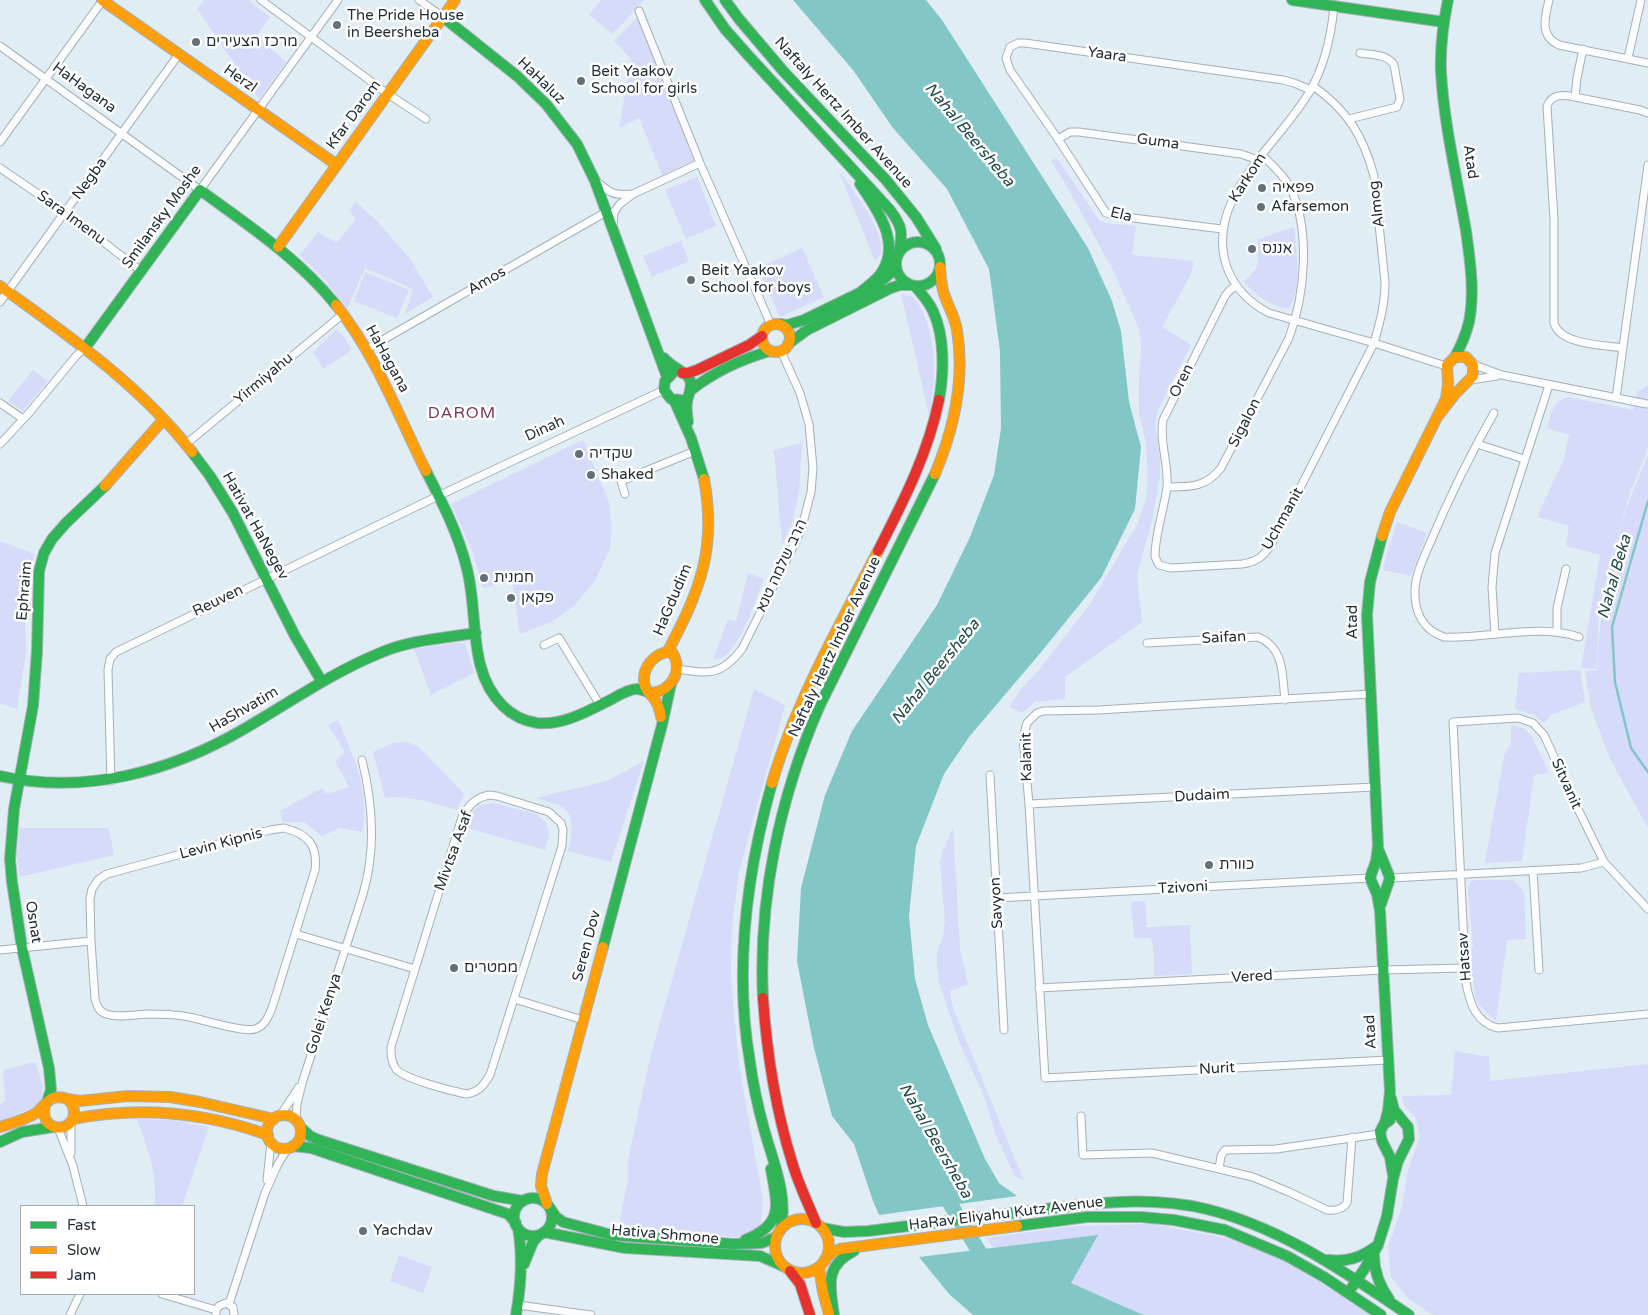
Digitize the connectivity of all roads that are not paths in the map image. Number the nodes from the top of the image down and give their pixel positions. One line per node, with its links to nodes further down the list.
1 (102, 0): 20 (street, Herzl); 23 (street)
2 (261, 0): 16 (street)
3 (338, 0): 16 (street, Smilansky Moshe)
4 (420, 0): 14 (street, HaHaluz)
5 (455, 0): 14 (street, Kfar Darom)
6 (705, 0): 35 (street, Naftaly Hertz Imber Avenue)
7 (725, 0): 48 (street, Naftaly Hertz Imber Avenue)
8 (1292, 0): 12 (street)
9 (1448, 0): 15 (street, Atad)
10 (1549, 0): 18 (street)
11 (1641, 0): 21 (street)
12 (1334, 7): 15 (street); 24 (street, Karkom)
13 (638, 11): 36 (street)
14 (443, 17): 25 (street, Kfar Darom); 40 (street, HaHaluz)
15 (1444, 22): 61 (street, Atad)
16 (312, 38): 25 (street); 27 (street, Smilansky Moshe)
17 (0, 46): 23 (street, HaHagana)
18 (1583, 49): 21 (street); 26 (street)
19 (1360, 52): 30 (street)
20 (179, 54): 27 (street, Herzl); 31 (street, Negba)
21 (1628, 58): 22 (street)
22 (1648, 63)
23 (46, 79): 31 (street, HaHagana); 33 (street)
24 (1312, 88): 30 (street, Almog); 32 (street, Yaara); 34 (street, Karkom)
25 (388, 94): 29 (street); 37 (street, Kfar Darom)
26 (1575, 97): 28 (street); 66 (street)
27 (259, 110): 37 (street, Herzl); 41 (street, Smilansky Moshe)
28 (1648, 113)
29 (426, 118)
30 (1349, 119): 63 (street, Almog)
31 (123, 134): 41 (street, HaHagana); 44 (street, Negba)
32 (1058, 140): 34 (street, Guma); 45 (street, Ela)
33 (0, 142)
34 (1260, 158): 45 (street, Karkom); 59 (street)
35 (844, 160): 49 (street, Naftaly Hertz Imber Avenue); 56 (street)
36 (700, 163): 42 (street); 60 (street)
37 (337, 165): 47 (street, Kfar Darom)
38 (1648, 165): 66 (street)
39 (0, 168): 44 (street, Sara Imenu)
40 (595, 180): 42 (street); 43 (street, HaHaluz)
41 (200, 190): 47 (street, HaHagana); 52 (street, Smilansky Moshe)
42 (634, 194): 46 (street)
43 (606, 212): 46 (street); 67 (street, Amos)
44 (66, 213): 52 (street, Sara Imenu); 55 (street, Negba)
45 (1222, 229): 54 (street, Karkom)
46 (616, 235): 68 (street)
47 (278, 247): 58 (street, HaHagana)
48 (936, 249): 49 (street); 51 (street)
49 (900, 252): 50 (street)
50 (896, 262): 53 (street); 56 (street)
51 (940, 267): 53 (street); 179 (street, Naftaly Hertz Imber Avenue)
52 (141, 271): 64 (street, Smilansky Moshe)
53 (913, 285): 65 (street); 162 (street, Naftaly Hertz Imber Avenue)
54 (1236, 286): 59 (street, Karkom); 93 (street, Oren)
55 (4, 289): 57 (street, Negba); 64 (street, Hativat HaNegev)
56 (862, 291): 60 (street)
57 (0, 302)
58 (343, 314): 67 (street, HaHagana); 89 (street, Yirmiyahu)
59 (1295, 322): 63 (street, Karkom); 93 (street, Sigalon)
60 (775, 325): 62 (street); 65 (street)
61 (1468, 329): 69 (street, Atad); 70 (street, Atad)
62 (762, 336): 65 (street); 72 (street)
63 (1374, 343): 71 (street, Karkom); 93 (street, Uchmanit)
64 (84, 348): 86 (street, Smilansky Moshe); 87 (street, Hativat HaNegev)
65 (780, 348): 79 (street); 105 (street, הרב שלמה טנא)
66 (1623, 348): 80 (street)
67 (367, 349): 95 (street, HaHagana)
68 (658, 350): 72 (street); 75 (street)
69 (1455, 357): 70 (street); 71 (street)
70 (1470, 360): 73 (street); 76 (street)
71 (1446, 366): 74 (street)
72 (681, 372): 75 (street); 79 (street)
73 (1502, 375): 76 (street); 77 (street)
74 (1447, 377): 76 (street); 85 (street, Atad)
75 (667, 378): 78 (street)
76 (1469, 381): 85 (street, Atad)
77 (1549, 385): 80 (street); 92 (street)
78 (664, 390): 81 (street); 95 (street, Dinah)
79 (690, 392): 81 (street); 91 (street, HaGdudim)
80 (1616, 398): 83 (street)
81 (674, 400): 91 (street, HaGdudim)
82 (0, 403): 86 (street)
83 (1647, 404)
84 (1494, 413): 90 (street)
85 (1438, 416): 111 (street, Atad)
86 (23, 419): 88 (street, Smilansky Moshe)
87 (163, 420): 89 (street, Hativat HaNegev); 119 (street, Ephraim)
88 (0, 444)
89 (186, 444): 97 (street, Hativat HaNegev)
90 (1477, 444): 92 (street); 100 (street)
91 (693, 446): 94 (street); 104 (street, HaGdudim)
92 (1524, 460): 100 (street)
93 (1167, 487)
94 (625, 494)
95 (438, 496): 97 (street, Reuven); 99 (street, HaHagana)
96 (1566, 569): 98 (street)
97 (268, 577): 107 (street, Hativat HaNegev); 120 (street, Reuven)
98 (1557, 632): 100 (street); 101 (street)
99 (476, 633): 107 (street, HaShvatim); 113 (street, HaHagana)
100 (1494, 634)
101 (1579, 637)
102 (1147, 643): 112 (street, Saifan)
103 (544, 645): 113 (street)
104 (668, 651): 105 (street); 106 (street)
105 (677, 669): 108 (street)
106 (644, 674): 109 (street); 110 (street, HaHagana)
107 (322, 682): 120 (street, HaShvatim)
108 (671, 684): 109 (street); 115 (street, Seren Dov)
109 (649, 692): 110 (street, HaHagana); 115 (street, Seren Dov)
110 (622, 694): 113 (street, HaHagana)
111 (1370, 694): 112 (street, Kalanit); 121 (street, Atad)
112 (1285, 700): 122 (street, Kalanit)
113 (600, 705)
114 (1453, 722): 124 (street, Sitvanit); 126 (street, Hatsav)
115 (662, 726): 145 (street, Seren Dov)
116 (362, 760): 136 (street)
117 (990, 775): 130 (street, Savyon)
118 (0, 776): 119 (street, HaShvatim)
119 (19, 779): 120 (street, HaShvatim); 135 (street, Osnat)
120 (111, 781)
121 (1374, 787): 122 (street, Dudaim); 123 (street, Atad)
122 (1029, 804): 129 (street, Kalanit)
123 (1377, 842): 127 (street, Atad); 128 (street, Atad)
124 (1604, 862): 125 (street); 131 (street, Sitvanit)
125 (1534, 871): 126 (street); 141 (street)
126 (1460, 875): 128 (street); 138 (street, Hatsav)
127 (1371, 878): 128 (street); 128 (street); 129 (street, Tzivoni); 132 (street, Atad)
128 (1389, 879): 132 (street, Atad)
129 (1034, 895): 130 (street, Tzivoni); 142 (street, Kalanit)
130 (996, 898): 146 (street, Savyon)
131 (1648, 909)
132 (1380, 911): 140 (street, Atad)
133 (296, 934): 134 (street, Levin Kipnis); 134 (street, Levin Kipnis); 136 (street)
134 (91, 941): 135 (street)
135 (22, 948): 137 (street); 148 (street, Osnat)
136 (345, 948): 139 (street); 150 (street, Golei Kenya)
137 (0, 950)
138 (1465, 968): 140 (street, Vered); 144 (street, Hatsav)
139 (414, 969): 143 (street); 143 (street, Mivtsa Asaf)
140 (1383, 970): 142 (street, Vered); 147 (street, Atad)
141 (1539, 970)
142 (1039, 988): 149 (street, Kalanit)
143 (514, 999): 145 (street)
144 (1648, 1014)
145 (583, 1020): 172 (street, Seren Dov)
146 (1004, 1030)
147 (1388, 1060): 149 (street, Nurit); 151 (street, Atad)
148 (49, 1068): 152 (street, Osnat); 153 (street, Osnat)
149 (1045, 1078)
150 (302, 1080): 155 (street, Golei Kenya); 159 (street, Golei Kenya)
151 (1390, 1091): 157 (street, Atad); 158 (street, Atad)
152 (65, 1099): 153 (street); 155 (street); 156 (street)
153 (46, 1104): 160 (street); 161 (street)
154 (1081, 1116): 171 (street)
155 (277, 1117): 159 (street); 165 (street)
156 (72, 1120): 161 (street); 165 (street); 170 (street)
157 (1385, 1122): 158 (street); 163 (street)
158 (1403, 1122): 167 (street)
159 (298, 1124): 169 (street); 175 (street)
160 (0, 1127)
161 (55, 1127): 166 (street); 170 (street)
162 (765, 1131): 181 (street, Naftaly Hertz Imber Avenue); 182 (street)
163 (1379, 1134): 164 (street); 168 (street)
164 (1352, 1137): 171 (street); 171 (street)
165 (269, 1138): 169 (street); 174 (street)
166 (0, 1142)
167 (1406, 1145): 168 (street); 173 (street)
168 (1385, 1146): 173 (street)
169 (291, 1147): 174 (street); 178 (street)
170 (73, 1166): 176 (street)
171 (1219, 1169)
172 (542, 1174): 175 (street, Seren Dov); 177 (street, Seren Dov)
173 (1393, 1178): 184 (street)
174 (265, 1193): 193 (street)
175 (525, 1200): 177 (street); 178 (street)
176 (83, 1205)
177 (549, 1206): 180 (street); 182 (street, Hativa Shmone)
178 (517, 1225): 180 (street); 188 (street)
179 (819, 1226): 181 (street); 185 (street, HaRav Eliyahu Kutz Avenue); 186 (street)
180 (542, 1233): 187 (street, Hativa Shmone); 188 (street)
181 (779, 1233): 182 (street, Hativa Shmone); 187 (street)
182 (733, 1244)
183 (871, 1246): 186 (street, HaRav Eliyahu Kutz Avenue); 190 (street, HaRav Eliyahu Kutz Avenue); 202 (street)
184 (1376, 1248): 185 (street); 189 (street); 194 (street)
185 (1323, 1259): 189 (street, HaRav Eliyahu Kutz Avenue)
186 (822, 1263): 187 (street); 201 (street)
187 (786, 1268): 200 (street)
188 (521, 1272): 195 (street)
189 (1356, 1280): 190 (street); 194 (street, HaRav Eliyahu Kutz Avenue)
190 (1348, 1293): 203 (street, HaRav Eliyahu Kutz Avenue)
191 (80, 1295): 197 (street)
192 (165, 1295): 196 (street)
193 (229, 1304): 196 (street); 198 (street)
194 (1394, 1305): 204 (street, HaRav Eliyahu Kutz Avenue)
195 (517, 1310): 199 (street)
196 (216, 1313)
197 (70, 1315)
198 (234, 1315)
199 (591, 1315)
200 (810, 1315)
201 (829, 1315)
202 (834, 1315)
203 (1381, 1315)
204 (1409, 1315)

